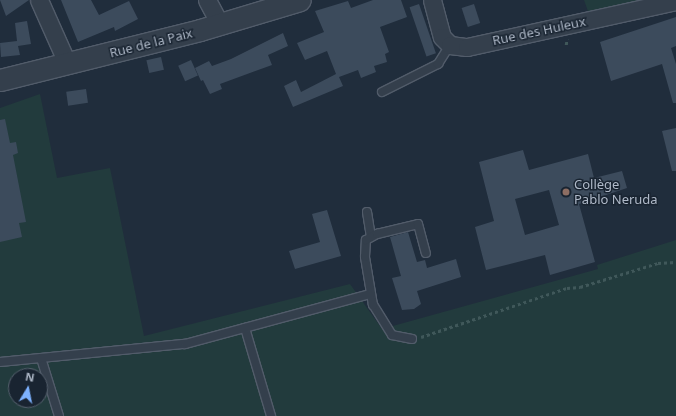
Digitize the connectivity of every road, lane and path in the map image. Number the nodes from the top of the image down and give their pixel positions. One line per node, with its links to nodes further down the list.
1 (39, 0): 8 (street)
2 (208, 0): 6 (street)
3 (300, 0): 6 (street, Rue de la Paix)
4 (432, 0): 7 (street)
5 (676, 1): 7 (street, Rue des Huleux)
6 (220, 24): 8 (street, Rue de la Paix)
7 (450, 45): 10 (lane)
8 (67, 64): 9 (street, Rue de la Paix)
9 (0, 80)
10 (382, 92)
11 (367, 212): 12 (lane)
12 (371, 237): 13 (lane); 15 (lane)
13 (426, 253)
14 (676, 262): 17 (path)
15 (370, 294): 16 (lane); 17 (lane)
16 (245, 328): 18 (lane); 21 (lane)
17 (412, 339)
18 (41, 358): 19 (lane); 20 (lane)
19 (0, 362)
20 (59, 416)
21 (271, 416)

